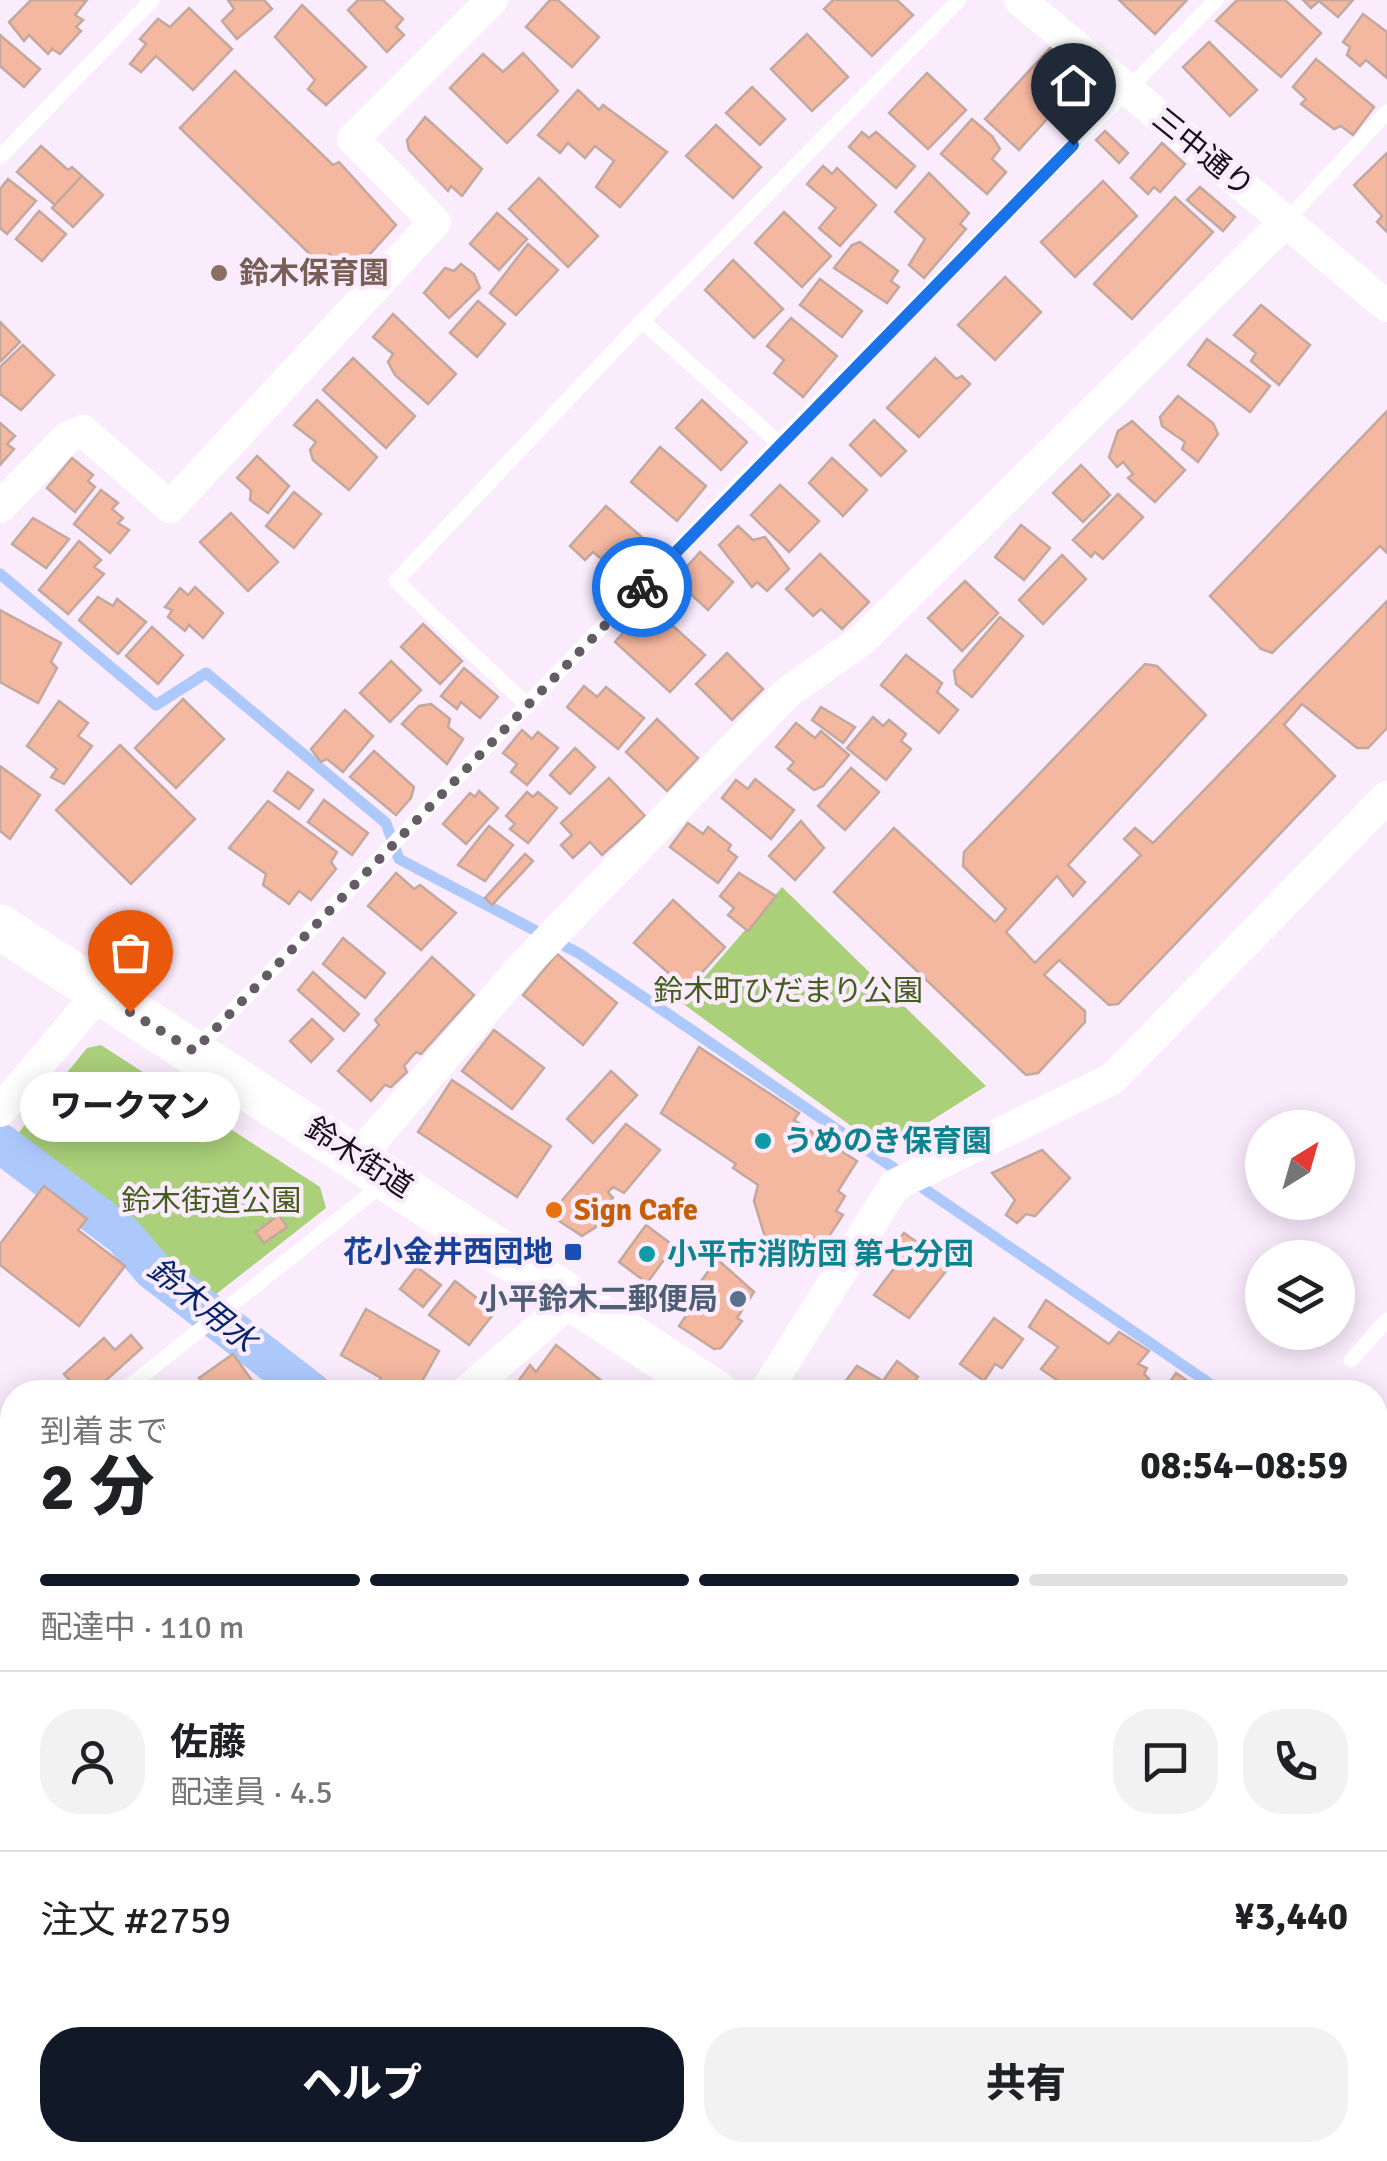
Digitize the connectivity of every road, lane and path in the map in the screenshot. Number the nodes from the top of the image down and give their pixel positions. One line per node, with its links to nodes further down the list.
1 (152, 0): 8 (lane)
2 (492, 0): 13 (street)
3 (959, 0): 11 (lane)
4 (1020, 0): 6 (street, 三中通り)
5 (1216, 0): 6 (lane)
6 (1127, 91): 9 (street, 三中通り); 12 (lane)
7 (1387, 112): 9 (lane)
8 (0, 156)
9 (1286, 221): 10 (street, 三中通り); 20 (street)
10 (1387, 306)
11 (642, 321): 12 (lane); 14 (lane)
12 (779, 443): 14 (lane)
13 (0, 507)
14 (528, 706): 18 (lane)
15 (1387, 797): 27 (street)
16 (0, 926): 17 (main road, 鈴木街道)
17 (99, 992): 18 (main road, 鈴木街道); 19 (street)
18 (194, 1051): 20 (main road, 鈴木街道)
19 (0, 1111)
20 (374, 1168): 21 (main road, 鈴木街道); 24 (lane)
21 (573, 1299): 25 (street); 26 (main road, 鈴木街道)
22 (1387, 1320): 23 (lane)
23 (1352, 1360)
24 (138, 1380)
25 (480, 1380)
26 (697, 1380)
27 (773, 1380)

